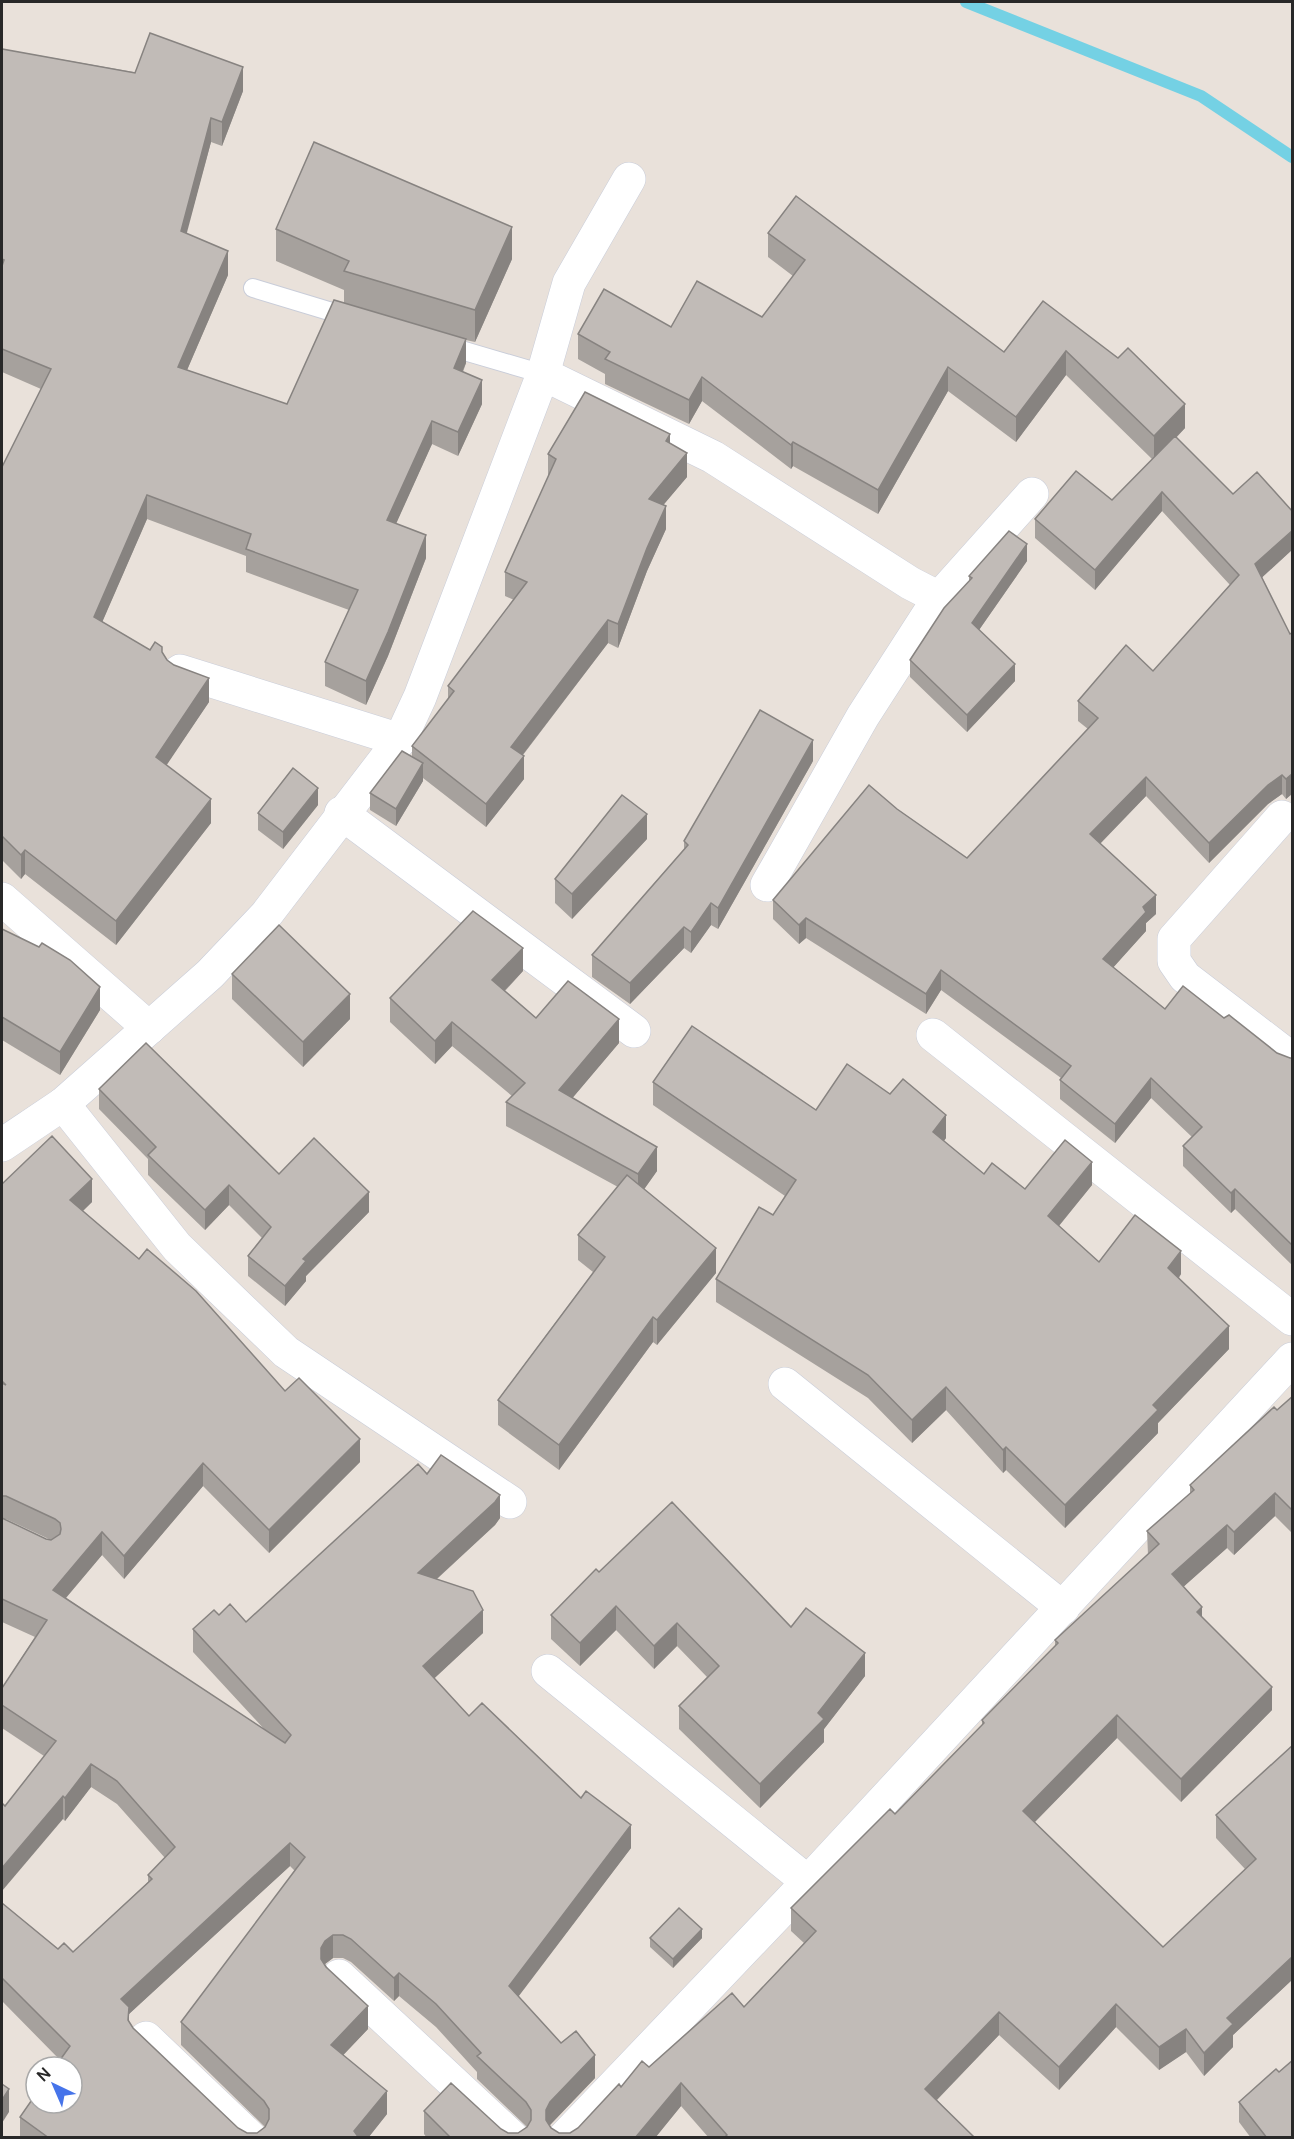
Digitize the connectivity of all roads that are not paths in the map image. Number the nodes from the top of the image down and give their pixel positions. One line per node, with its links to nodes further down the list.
1 (629, 179): 5 (street)
2 (253, 288): 3 (lane)
3 (364, 321)
4 (432, 341): 5 (lane)
5 (543, 374): 7 (street); 9 (street)
6 (1032, 494): 7 (street)
7 (939, 598): 12 (street)
8 (180, 671): 9 (street)
9 (400, 740): 10 (street)
10 (342, 813): 14 (street); 15 (street)
11 (1282, 817): 17 (street)
12 (767, 885)
13 (2, 899): 14 (street)
14 (149, 1028): 18 (street)
15 (634, 1031)
16 (933, 1035): 20 (street)
17 (1293, 1059)
18 (63, 1104): 19 (street); 23 (street)
19 (2, 1145)
20 (1293, 1319)
21 (1293, 1359): 24 (street)
22 (785, 1384): 24 (street)
23 (510, 1502)
24 (1063, 1608): 26 (street)
25 (548, 1671): 26 (street)
26 (808, 1882): 31 (street)
27 (339, 1976): 30 (street)
28 (146, 2038): 29 (street)
29 (251, 2138)
30 (513, 2138)
31 (564, 2138)

